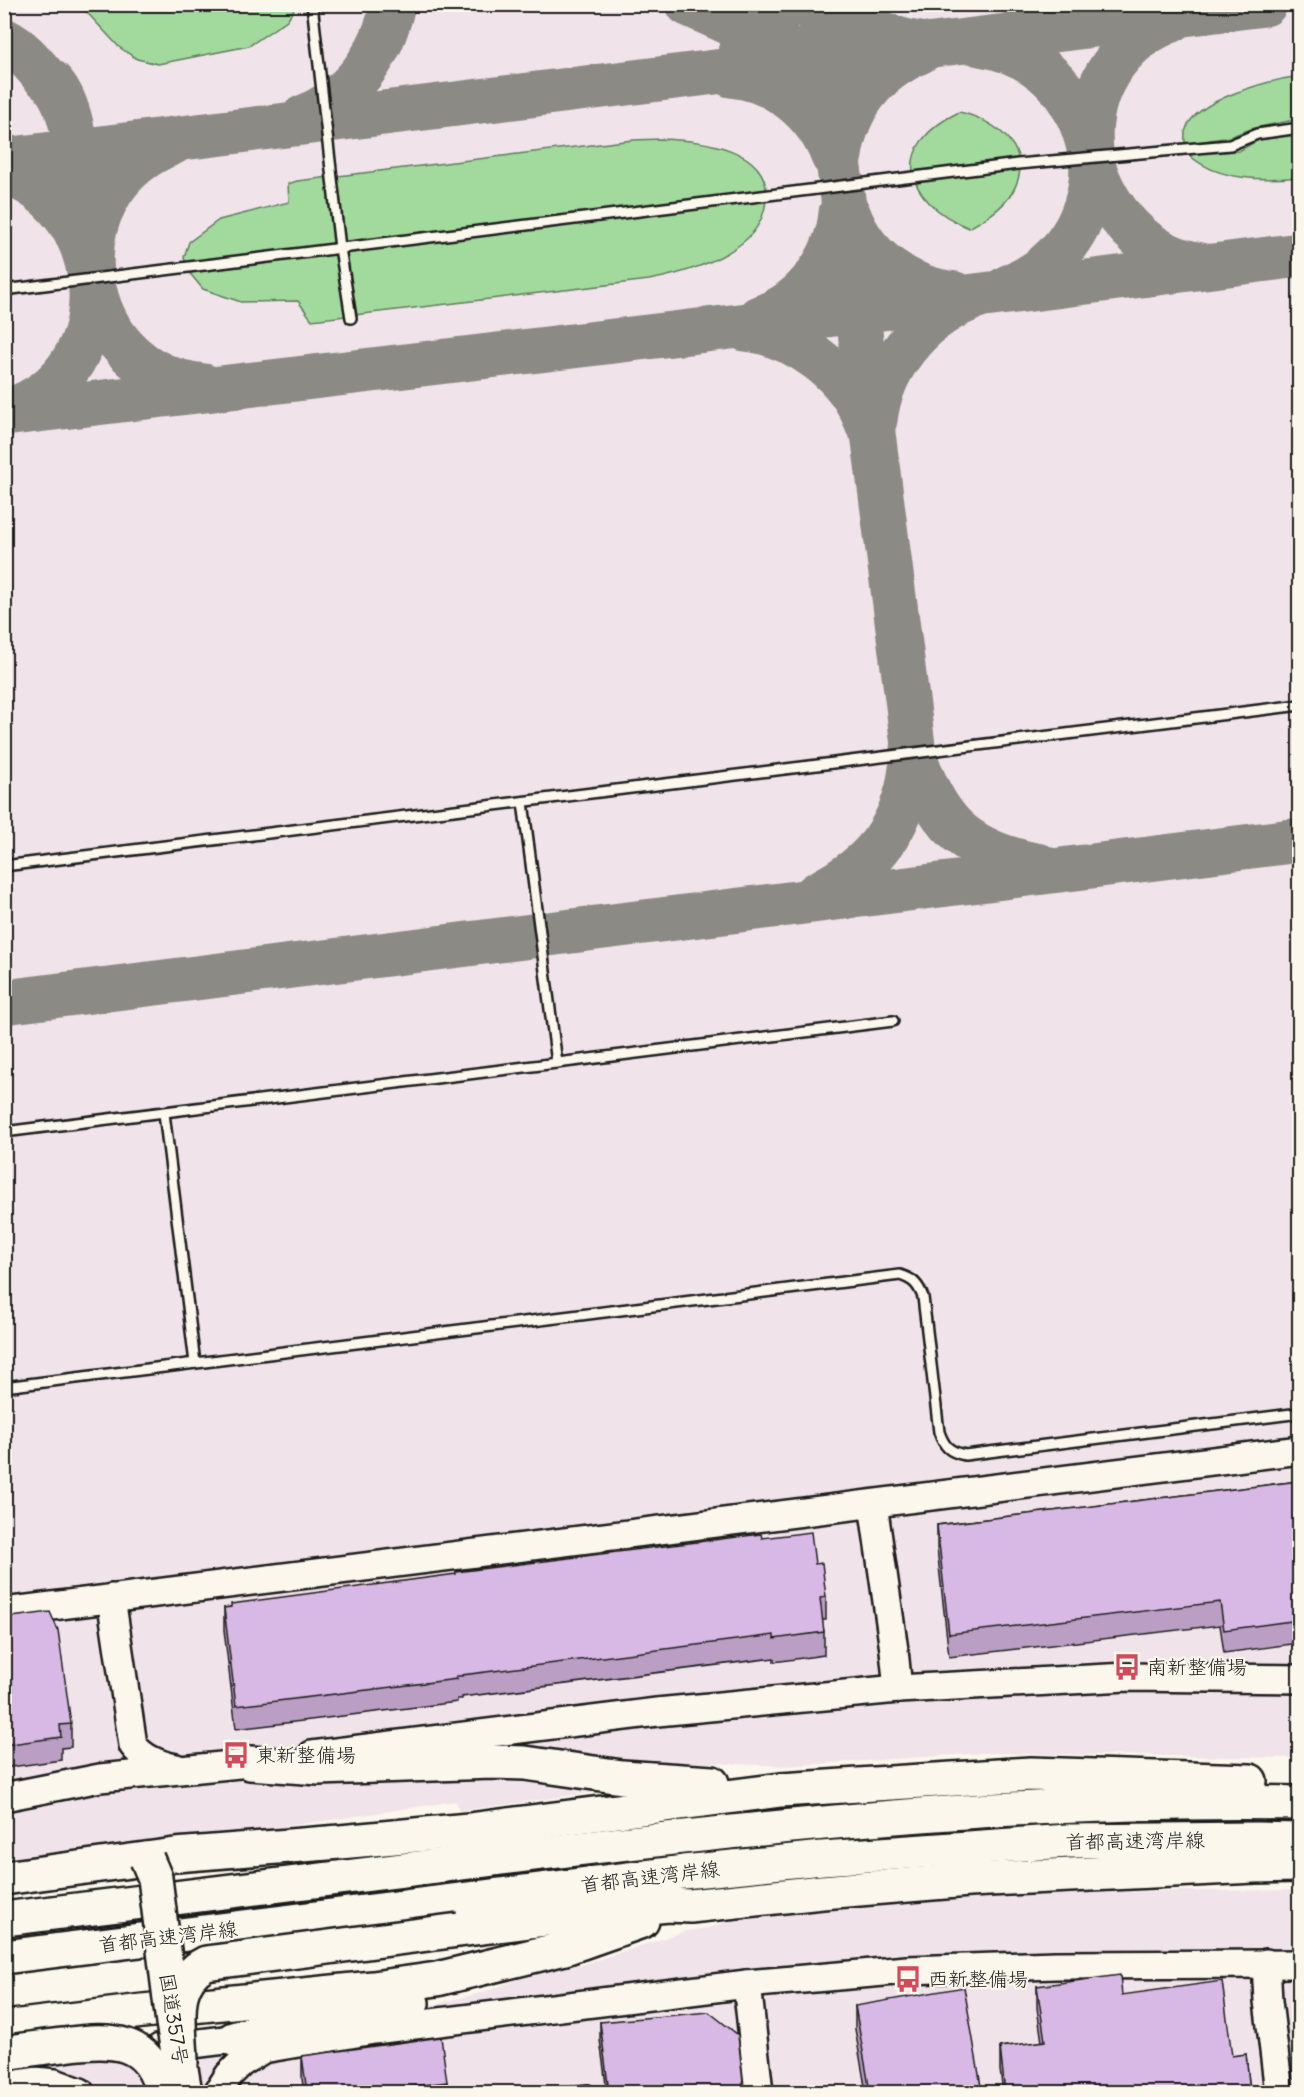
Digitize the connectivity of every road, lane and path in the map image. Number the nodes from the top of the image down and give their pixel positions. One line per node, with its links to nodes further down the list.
1 (312, 4): 3 (lane)
2 (1299, 128): 3 (lane)
3 (340, 248): 4 (lane); 5 (lane)
4 (4, 290)
5 (351, 318)
6 (1299, 705): 7 (lane)
7 (523, 802): 8 (lane); 10 (lane)
8 (4, 866)
9 (893, 1021): 10 (lane)
10 (557, 1063): 11 (lane)
11 (164, 1113): 13 (lane); 14 (lane)
12 (4, 1126): 13 (lane)
13 (5, 1132)
14 (195, 1363): 15 (lane); 16 (lane)
15 (4, 1387)
16 (1299, 1413)
17 (1299, 1450): 18 (street)
18 (873, 1504): 19 (street); 22 (street)
19 (106, 1599): 20 (street); 24 (street); 25 (street)
20 (4, 1612)
21 (1299, 1679): 22 (street)
22 (898, 1689): 23 (street)
23 (250, 1763): 24 (street); 27 (highway)
24 (183, 1770): 25 (street)
25 (100, 1778): 28 (street)
26 (1299, 1783): 27 (highway)
27 (781, 1790): 31 (highway)
28 (4, 1797)
29 (1299, 1803): 35 (highway, 首都高速湾岸線)
30 (1299, 1840): 37 (highway, 首都高速湾岸線)
31 (147, 1859): 33 (highway); 47 (highway, 国道357号)
32 (1299, 1866): 34 (highway)
33 (4, 1878)
34 (690, 1906): 36 (highway); 47 (highway, bridge)
35 (4, 1919)
36 (566, 1948): 41 (highway); 43 (highway)
37 (4, 1957)
38 (1266, 1963): 39 (street); 40 (street); 54 (street)
39 (1299, 1964)
40 (747, 1984): 42 (street); 53 (street)
41 (4, 2028)
42 (374, 2031): 43 (street); 50 (street)
43 (233, 2039): 45 (street)
44 (4, 2053): 49 (highway, bridge)
45 (4, 2069)
46 (4, 2078): 48 (street)
47 (179, 2083)
48 (80, 2092)
49 (162, 2092)
50 (218, 2092)
51 (572, 2092): 52 (lane)
52 (588, 2092)
53 (759, 2092)
54 (1279, 2092)

